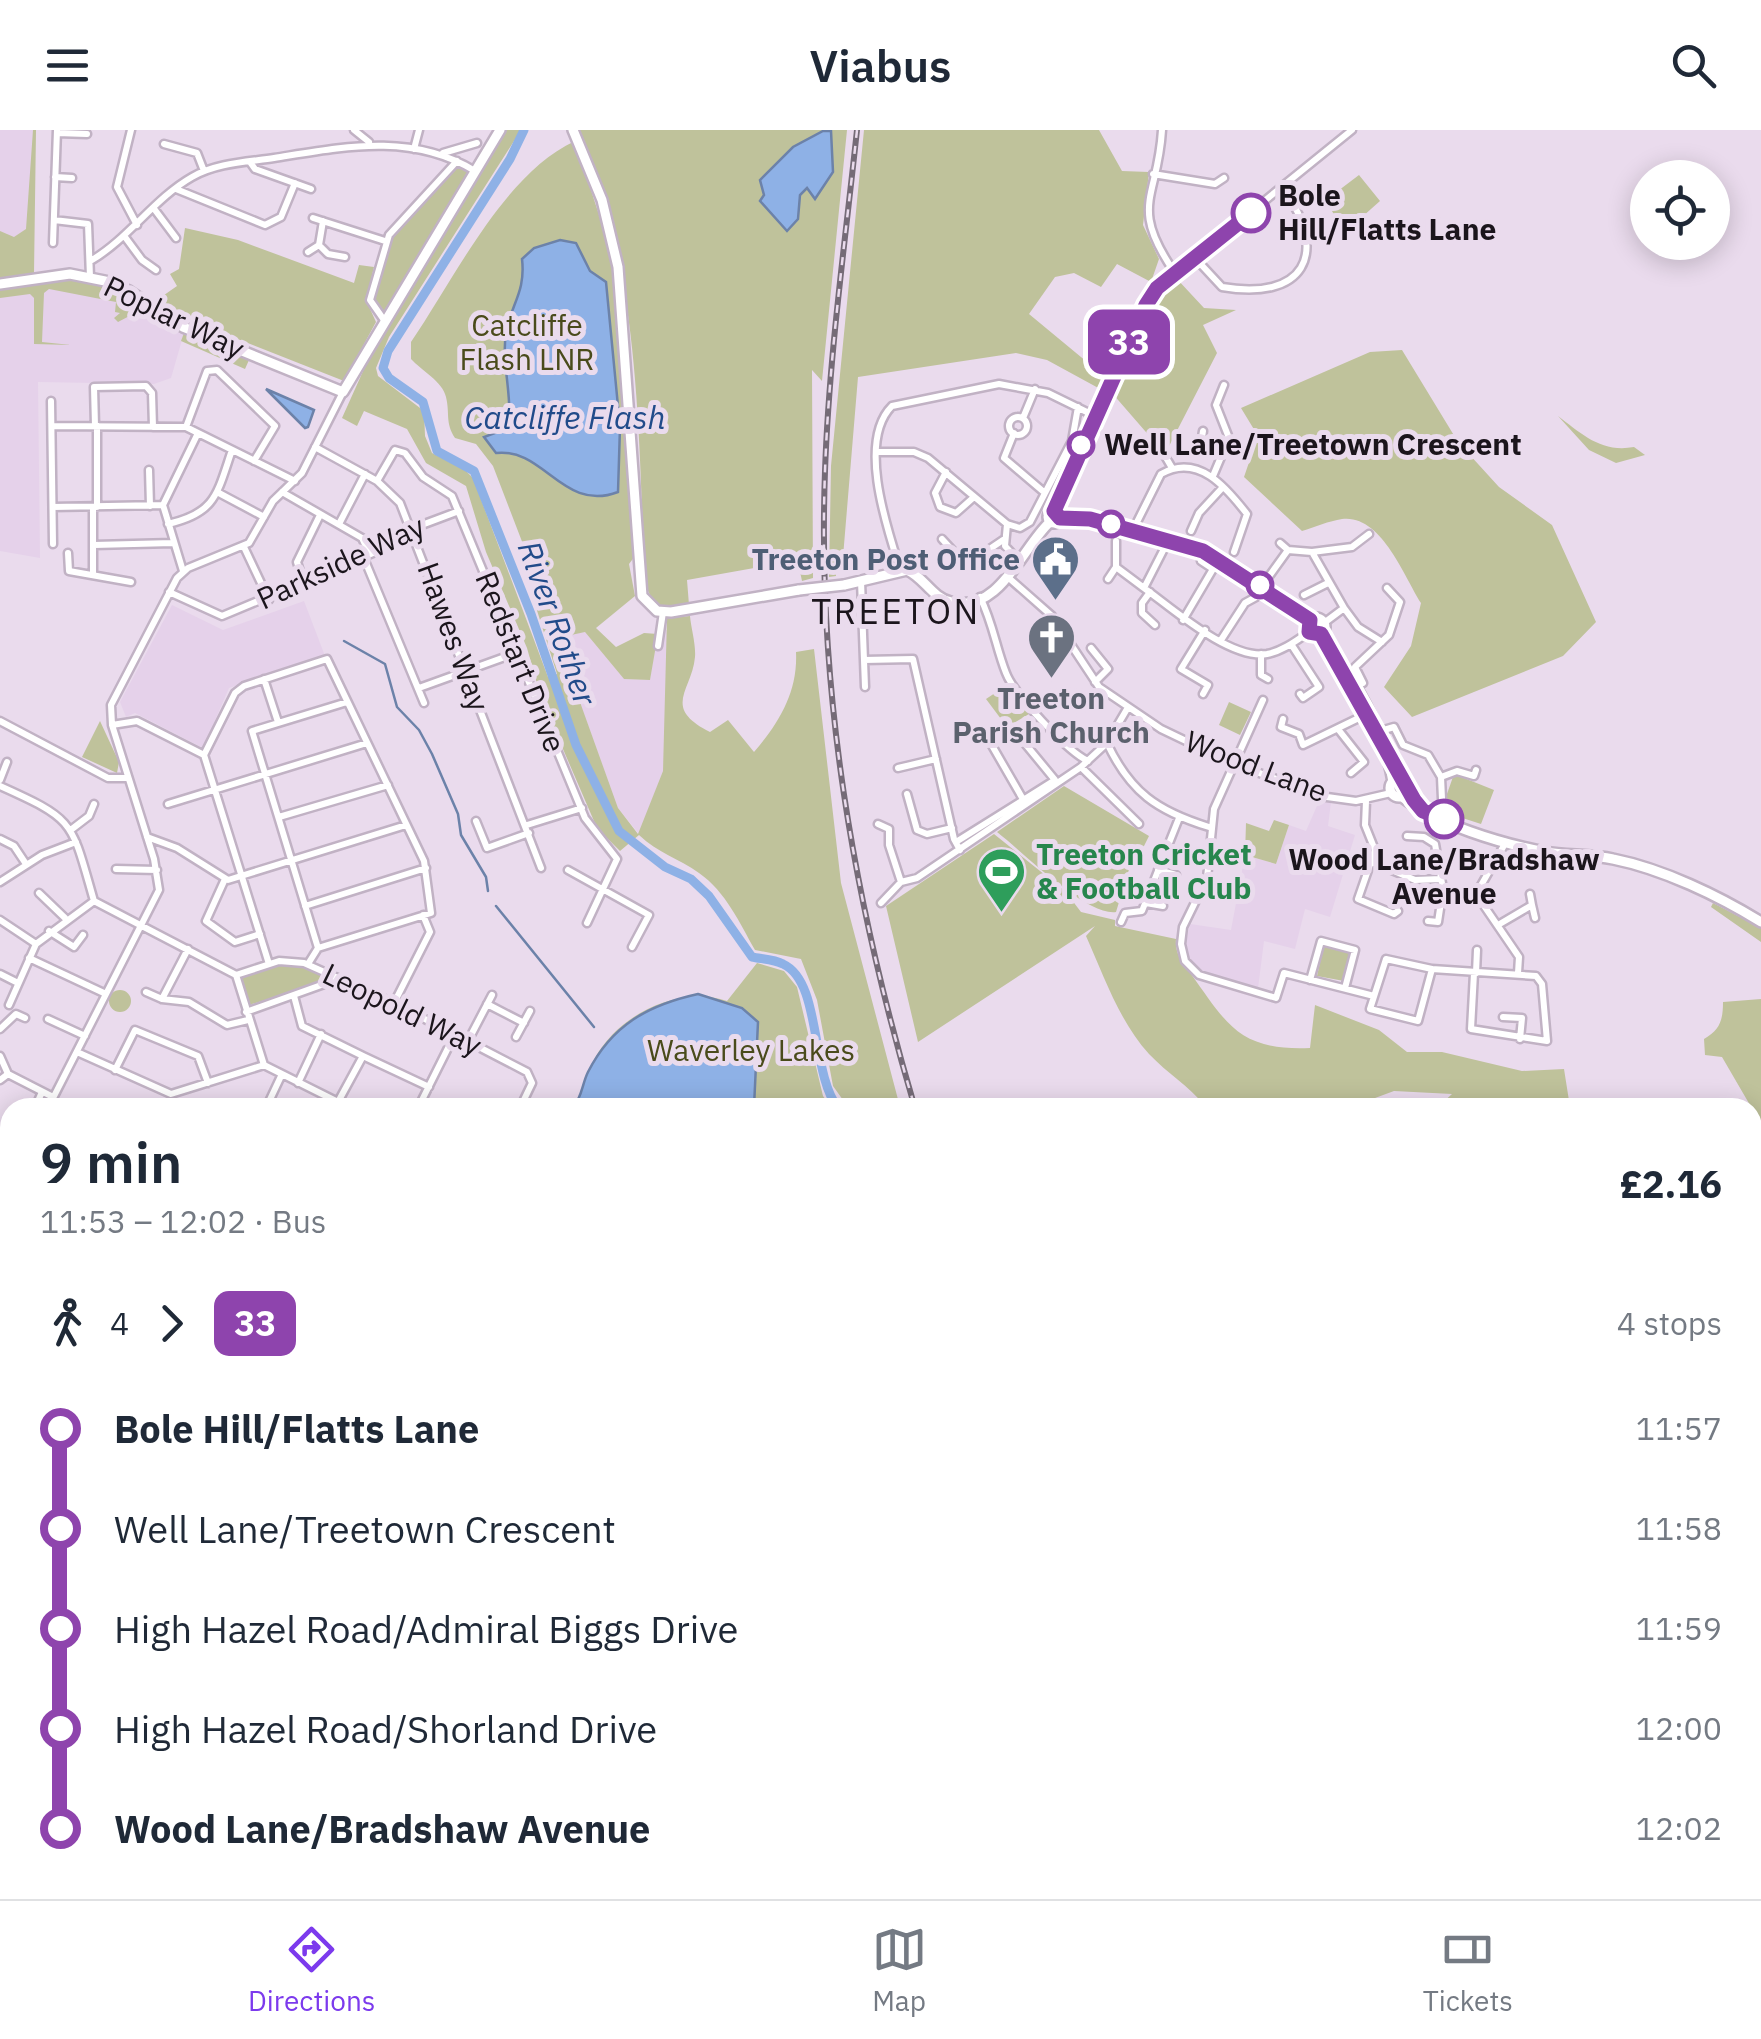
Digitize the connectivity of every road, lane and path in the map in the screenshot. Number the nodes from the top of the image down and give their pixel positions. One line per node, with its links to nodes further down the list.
1 (131, 130): 32 (street)
2 (354, 130): 13 (street)
3 (419, 130): 14 (street)
4 (500, 130): 19 (main road)
5 (574, 130): 131 (main road)
6 (1162, 130): 20 (street)
7 (1352, 130): 25 (street)
8 (57, 132): 9 (street); 21 (street)
9 (72, 132): 10 (street)
10 (87, 134)
11 (477, 143): 15 (street)
12 (164, 144): 18 (street)
13 (370, 144): 14 (street); 17 (street)
14 (414, 148): 15 (street)
15 (442, 154): 16 (street)
16 (456, 160): 19 (street); 35 (street)
17 (250, 162): 18 (street); 24 (street)
18 (204, 171): 26 (street)
19 (475, 171): 46 (main road)
20 (1153, 174): 23 (street); 43 (street)
21 (55, 177): 22 (street); 30 (street)
22 (72, 178)
23 (1224, 178)
24 (295, 183): 26 (street); 27 (street)
25 (1283, 188): 40 (street); 40 (street)
26 (176, 189): 28 (street)
27 (311, 189)
28 (155, 210): 32 (street); 34 (street)
29 (313, 218): 31 (street)
30 (54, 220): 36 (street); 41 (street)
31 (323, 221): 35 (street); 37 (street)
32 (138, 225): 33 (street)
33 (125, 237): 41 (street); 42 (street)
34 (176, 238)
35 (385, 240): 46 (street)
36 (54, 243)
37 (319, 244): 38 (street); 39 (street)
38 (308, 252)
39 (345, 257)
40 (1195, 258): 43 (street)
41 (92, 260): 44 (street)
42 (156, 270)
43 (1176, 272): 52 (street)
44 (90, 277): 45 (main road, Poplar Way); 49 (main road, Poplar Way)
45 (0, 284)
46 (384, 320): 49 (main road)
47 (1224, 385): 64 (street)
48 (1035, 389): 51 (street); 53 (street); 63 (street)
49 (343, 392): 61 (street)
50 (52, 401): 54 (street)
51 (1078, 407): 52 (street); 77 (street)
52 (1095, 416): 87 (street)
53 (1022, 418): 60 (street); 60 (street)
54 (53, 426): 55 (street); 81 (street)
55 (96, 426): 56 (street); 56 (street); 82 (street)
56 (152, 426): 57 (street)
57 (186, 427): 59 (street); 66 (street)
58 (1203, 430): 64 (street)
59 (198, 433): 62 (street); 80 (street)
60 (1014, 434): 77 (street)
61 (315, 447): 70 (street, Hawes Way); 72 (street)
62 (232, 450): 66 (street); 75 (street)
63 (878, 452): 69 (street); 113 (street)
64 (1223, 453): 71 (street)
65 (1165, 456): 67 (street)
66 (254, 461): 72 (street)
67 (1172, 468): 71 (street); 92 (street)
68 (149, 470): 79 (street)
69 (946, 472): 78 (street); 78 (street)
70 (364, 474): 73 (street, Hawes Way); 90 (street)
71 (1213, 476): 74 (street)
72 (296, 481): 76 (street)
73 (377, 482): 83 (street, Redstart Drive); 94 (street, Hawes Way)
74 (1224, 487): 84 (street); 93 (street)
75 (217, 492): 86 (street); 89 (street)
76 (282, 492): 85 (street); 86 (street)
77 (1045, 493): 91 (street)
78 (974, 497): 91 (street)
79 (150, 506): 80 (street); 82 (street)
80 (163, 506): 89 (street)
81 (53, 507): 82 (street); 102 (street)
82 (95, 507): 103 (street)
83 (459, 511): 94 (street, Parkside Way); 143 (street, Redstart Drive)
84 (1247, 514): 88 (street); 106 (street)
85 (320, 515): 90 (street); 121 (street)
86 (264, 517): 104 (street)
87 (1054, 517): 92 (main road); 111 (main road)
88 (1256, 522)
89 (168, 524): 100 (street)
90 (339, 524): 109 (street)
91 (1007, 524): 97 (street)
92 (1134, 530): 98 (main road)
93 (1191, 531)
94 (414, 532): 109 (street, Parkside Way); 146 (street, Hawes Way)
95 (1368, 534): 107 (street)
96 (942, 538): 97 (street)
97 (1003, 540): 111 (street)
98 (1168, 540): 124 (street); 133 (main road)
99 (1116, 541): 112 (street)
100 (173, 543): 103 (street); 114 (street)
101 (1280, 543): 105 (street)
102 (53, 544)
103 (94, 545): 115 (street)
104 (244, 546): 114 (street); 129 (street)
105 (1288, 550): 107 (street); 116 (street)
106 (1234, 552)
107 (1312, 552): 122 (street)
108 (68, 554): 115 (street)
109 (366, 555): 121 (street, Parkside Way); 152 (street)
110 (1202, 560): 132 (street)
111 (1019, 561): 117 (main road)
112 (1116, 567): 118 (street); 124 (street)
113 (900, 569): 119 (main road); 127 (main road)
114 (182, 572): 125 (street)
115 (93, 575): 120 (street)
116 (1270, 576)
117 (1010, 579): 127 (main road); 149 (street, Wood Lane)
118 (1108, 579)
119 (861, 580): 131 (main road, bridge); 145 (street)
120 (131, 582)
121 (304, 584): 129 (street, Parkside Way)
122 (1328, 584): 126 (street); 130 (street)
123 (1387, 588): 139 (street)
124 (1147, 590): 132 (street); 134 (street)
125 (169, 592): 129 (street, Parkside Way); 163 (street)
126 (1304, 595)
127 (980, 596): 172 (street)
128 (1256, 597): 138 (street)
129 (269, 600)
130 (1344, 608): 135 (street); 139 (street)
131 (663, 612): 141 (street)
132 (1182, 620): 136 (street)
133 (1310, 620): 135 (main road); 137 (main road)
134 (1155, 624)
135 (1323, 628): 137 (main road); 159 (main road)
136 (1205, 630): 138 (street); 153 (street)
137 (1309, 632): 140 (street)
138 (1221, 640): 144 (street)
139 (1382, 642): 150 (street)
140 (1291, 644): 144 (street); 154 (street)
141 (658, 646)
142 (1091, 648): 149 (street)
143 (516, 653): 146 (street); 193 (street, Redstart Drive)
144 (1262, 654): 147 (street)
145 (864, 660): 151 (street); 171 (street)
146 (466, 672): 152 (street); 203 (street, Hawes Way)
147 (1268, 679)
148 (264, 680): 156 (street); 162 (street); 170 (street)
149 (1095, 682): 158 (street, Wood Lane)
150 (1363, 683)
151 (865, 687)
152 (419, 688): 157 (street)
153 (1203, 694)
154 (1300, 694)
155 (1263, 700): 174 (street)
156 (347, 702): 162 (street); 167 (street)
157 (424, 703)
158 (1127, 709): 169 (street); 174 (street, Wood Lane)
159 (1367, 714): 165 (street); 166 (main road)
160 (1283, 719): 165 (street)
161 (0, 721): 181 (street)
162 (278, 722): 179 (street)
163 (112, 725): 170 (street); 181 (street)
164 (1014, 729): 190 (street)
165 (1338, 729): 178 (street)
166 (1376, 733): 180 (street); 184 (main road)
167 (367, 742): 179 (street); 183 (street)
168 (990, 742): 190 (street)
169 (1106, 743): 172 (street); 195 (street)
170 (204, 755): 185 (street)
171 (936, 758): 175 (street); 202 (street)
172 (1088, 761): 176 (street)
173 (7, 762): 182 (street)
174 (1234, 764): 189 (street, Wood Lane); 200 (street)
175 (898, 768)
176 (1081, 768): 198 (street); 209 (street)
177 (1476, 770): 180 (street)
178 (1351, 773)
179 (265, 774): 185 (street); 194 (street)
180 (1441, 776): 188 (street)
181 (128, 778): 204 (street)
182 (0, 783): 201 (street)
183 (388, 785): 194 (street); 199 (street)
184 (1395, 785): 187 (main road); 187 (main road); 189 (street, Wood Lane)
185 (216, 788): 192 (street); 220 (street)
186 (907, 794): 202 (street)
187 (1405, 794): 207 (main road)
188 (1442, 799)
189 (1366, 800): 211 (street)
190 (1024, 801): 209 (street)
191 (94, 804): 201 (street)
192 (168, 804)
193 (582, 808): 203 (street); 225 (street, Redstart Drive)
194 (279, 817): 210 (street)
195 (1179, 818): 200 (street); 218 (street)
196 (476, 821): 203 (street)
197 (878, 824): 224 (street)
198 (1139, 824)
199 (406, 825): 210 (street); 213 (street)
200 (1209, 827): 264 (street)
201 (72, 828): 208 (street)
202 (952, 828): 209 (street)
203 (528, 829): 214 (street, Hawes Way)
204 (148, 836): 216 (street); 221 (street)
205 (1407, 836): 222 (street)
206 (0, 839): 212 (street)
207 (1506, 841): 243 (main road); 245 (street)
208 (76, 842): 212 (street); 229 (street)
209 (958, 846): 224 (street)
210 (291, 861): 220 (street); 233 (street)
211 (1373, 862): 222 (street); 228 (street)
212 (26, 864): 223 (street)
213 (426, 868): 233 (street); 236 (street)
214 (541, 868)
215 (116, 870): 216 (street)
216 (157, 870): 246 (street)
217 (568, 870): 225 (street)
218 (1158, 870): 219 (street); 231 (street)
219 (1176, 875)
220 (243, 876): 221 (street); 248 (street)
221 (226, 879): 248 (street)
222 (1441, 879): 241 (street)
223 (0, 882)
224 (901, 882): 230 (street)
225 (604, 888): 244 (street, Redstart Drive); 251 (street)
226 (39, 893): 238 (street)
227 (1530, 894): 232 (street)
228 (1358, 899): 235 (street); 237 (street)
229 (94, 901): 238 (street); 246 (street)
230 (881, 902)
231 (1146, 903): 234 (street); 242 (street)
232 (1532, 905): 239 (street); 245 (street)
233 (305, 906): 252 (street)
234 (1163, 906)
235 (1352, 907)
236 (427, 914): 252 (street); 273 (street)
237 (1396, 915)
238 (66, 918): 247 (street)
239 (1535, 918)
240 (0, 920): 250 (street)
241 (1428, 921)
242 (1122, 922)
243 (1761, 922)
244 (587, 924)
245 (1498, 925): 260 (street)
246 (141, 926): 253 (street); 268 (street)
247 (49, 930): 249 (street); 250 (street)
248 (260, 934): 256 (street)
249 (83, 935)
250 (36, 944): 255 (street)
251 (632, 947)
252 (318, 948): 257 (street)
253 (188, 950): 262 (street); 272 (street)
254 (1477, 950): 259 (street)
255 (29, 958): 265 (street); 268 (street)
256 (269, 964): 257 (street, Leopold Way); 262 (street, Leopold Way)
257 (308, 964): 263 (street, Leopold Way)
258 (1432, 969): 259 (street); 271 (street); 271 (street)
259 (1475, 973): 260 (street); 287 (street)
260 (1518, 973): 287 (street)
261 (0, 974): 265 (street)
262 (236, 975): 277 (street)
263 (338, 980): 270 (street); 273 (street, Leopold Way)
264 (1310, 980): 266 (street); 266 (street)
265 (18, 983): 275 (street)
266 (1345, 988): 271 (street)
267 (146, 992): 272 (street)
268 (106, 994): 285 (street)
269 (492, 995): 274 (street)
270 (294, 996): 277 (street); 283 (street)
271 (1374, 996)
272 (162, 999): 277 (street)
273 (394, 1002): 284 (street, Leopold Way)
274 (488, 1004): 281 (street); 288 (street)
275 (9, 1005)
276 (530, 1011): 281 (street)
277 (247, 1016): 292 (street)
278 (1503, 1017): 287 (street)
279 (25, 1018): 282 (street)
280 (48, 1019): 285 (street)
281 (524, 1023): 286 (street)
282 (0, 1030)
283 (321, 1034): 291 (street); 297 (street)
284 (455, 1034): 288 (street, Leopold Way); 299 (street)
285 (85, 1036): 289 (street)
286 (516, 1037)
287 (1520, 1039)
288 (468, 1041): 307 (street, Leopold Way)
289 (77, 1052): 293 (street); 302 (street)
290 (0, 1056): 294 (street)
291 (362, 1056): 299 (street); 305 (street)
292 (264, 1064): 295 (street); 298 (street)
293 (116, 1070): 298 (street); 298 (street)
294 (8, 1074): 296 (street); 300 (street)
295 (282, 1074): 297 (street); 303 (street)
296 (0, 1080)
297 (298, 1082): 304 (street)
298 (208, 1083)
299 (428, 1087): 306 (street)
300 (42, 1092): 301 (street); 302 (street)
301 (39, 1098)
302 (53, 1098)
303 (271, 1098)
304 (330, 1098)
305 (340, 1098)
306 (423, 1098)
307 (524, 1098)

